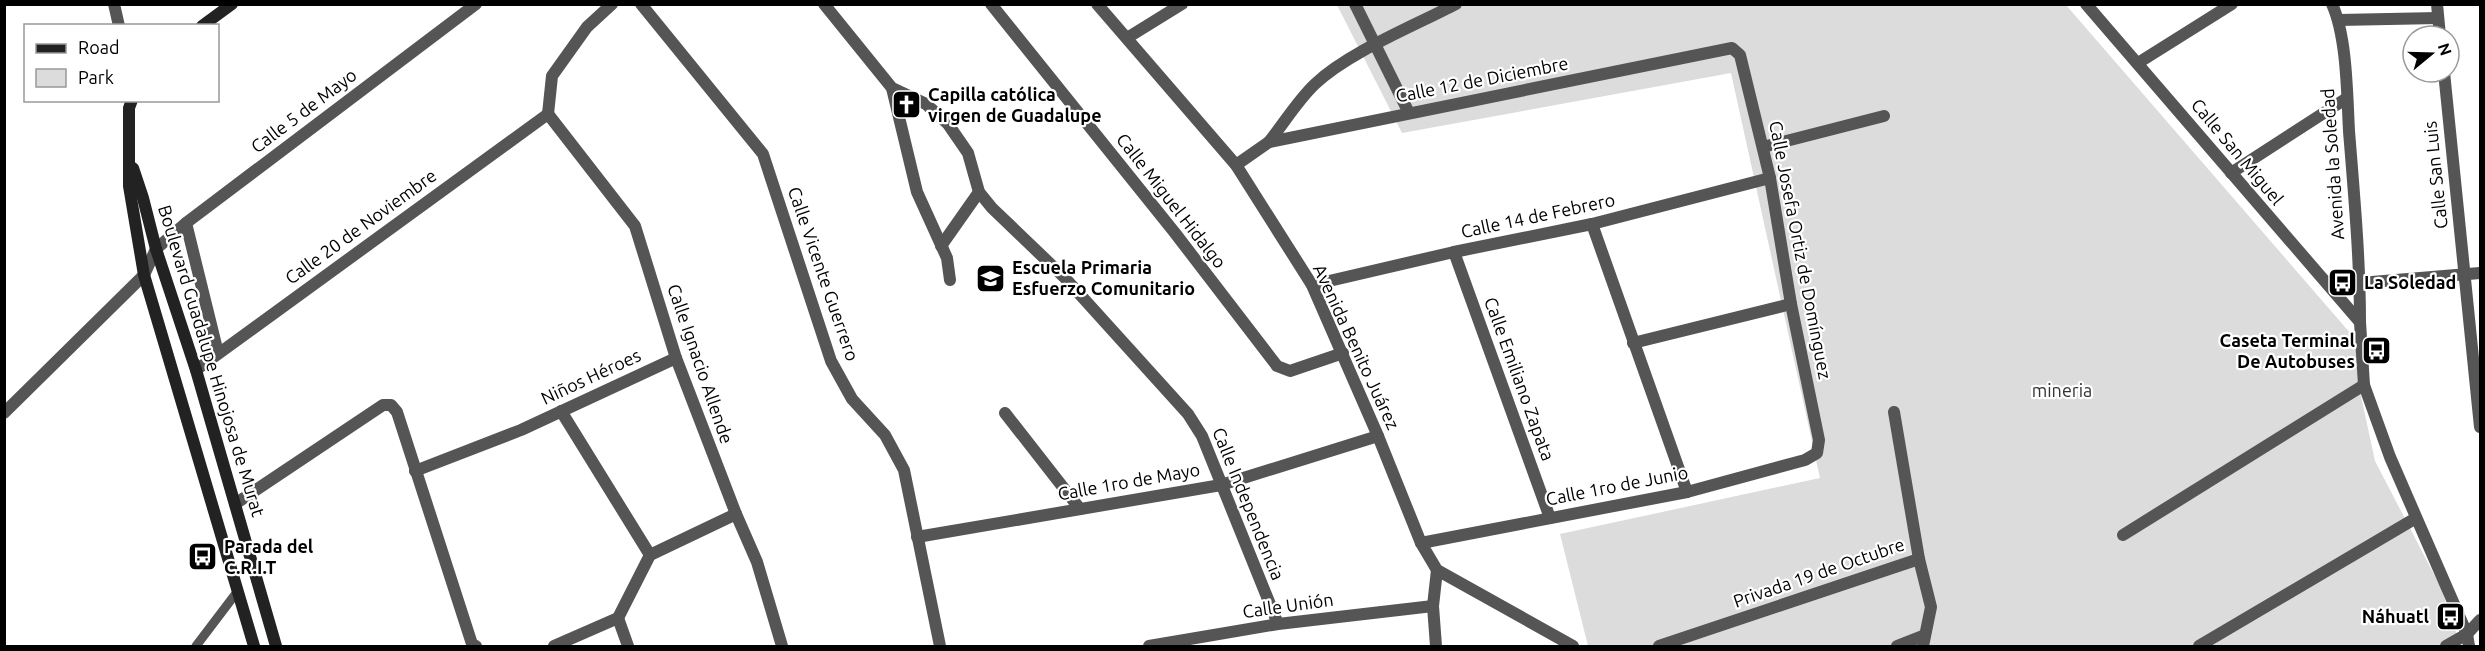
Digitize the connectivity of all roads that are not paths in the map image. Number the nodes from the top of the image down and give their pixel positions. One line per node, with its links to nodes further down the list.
1 (114, 4): 18 (street)
2 (232, 4): 19 (main road)
3 (476, 4): 39 (street, Calle 5 de Mayo)
4 (612, 4): 30 (street)
5 (641, 4): 74 (street, Calle Vicente Guerrero)
6 (824, 4): 26 (street, Calle Independencia)
7 (991, 4): 54 (street, Calle Miguel Hidalgo)
8 (1097, 4): 21 (street, Avenida Benito Juárez)
9 (1182, 4): 21 (street)
10 (1355, 4): 22 (street)
11 (1456, 4): 22 (street)
12 (2086, 4): 24 (street, Calle San Miguel)
13 (2232, 4): 24 (street)
14 (2332, 4): 17 (street, Avenida la Soledad)
15 (2437, 4): 16 (street)
16 (2438, 18): 17 (street); 20 (street)
17 (2338, 20): 27 (street, Avenida la Soledad)
18 (119, 24)
19 (205, 24)
20 (2439, 24)
21 (1127, 38): 35 (street, Avenida Benito Juárez)
22 (1375, 45): 29 (street); 32 (street)
23 (1740, 55): 29 (street, Calle 12 de Diciembre); 33 (street, Calle Josefa Ortiz de Domínguez)
24 (2138, 63): 36 (street, Calle San Miguel)
25 (2445, 84): 45 (street, Calle San Luis)
26 (892, 88): 38 (street, Calle Independencia); 41 (street)
27 (2347, 98): 36 (street); 48 (street, Avenida la Soledad)
28 (131, 102): 34 (main road, Boulevard Guadalupe Hinojosa de Murat)
29 (1409, 113): 32 (street, Calle 12 de Diciembre)
30 (548, 114): 53 (street, Calle 20 de Noviembre); 55 (street, Calle Ignacio Allende)
31 (1884, 116): 33 (street)
32 (1269, 142): 35 (street, Calle 12 de Diciembre)
33 (1763, 147): 37 (street, Calle Josefa Ortiz de Domínguez)
34 (128, 155): 42 (main road, Boulevard Guadalupe Hinojosa de Murat); 46 (main road, Boulevard Guadalupe Hinojosa de Murat)
35 (1236, 165): 49 (street, Avenida Benito Juárez)
36 (2230, 173): 51 (street, Calle San Miguel)
37 (1770, 178): 40 (street, Calle 14 de Febrero); 50 (street, Calle Josefa Ortiz de Domínguez)
38 (978, 192): 41 (street); 66 (street, Calle Independencia)
39 (186, 223): 42 (street, Calle 5 de Mayo); 53 (street)
40 (1592, 224): 43 (street, Calle 14 de Febrero); 52 (street)
41 (941, 246): 47 (street)
42 (156, 249): 46 (street); 56 (main road, Boulevard Guadalupe Hinojosa de Murat)
43 (1454, 252): 49 (street, Calle 14 de Febrero); 71 (street, Calle Emiliano Zapata)
44 (2481, 273): 45 (street)
45 (2464, 274): 48 (street); 62 (street, Calle San Luis)
46 (144, 275): 60 (street); 79 (main road, Boulevard Guadalupe Hinojosa de Murat)
47 (950, 280)
48 (2360, 283): 51 (street, Avenida la Soledad)
49 (1312, 285): 54 (street, Avenida Benito Juárez)
50 (1791, 304): 52 (street); 64 (street, Calle Josefa Ortiz de Domínguez)
51 (2360, 322): 57 (street, Avenida la Soledad)
52 (1633, 343): 67 (street)
53 (218, 353): 56 (street, Calle 20 de Noviembre)
54 (1343, 353): 63 (street, Avenida Benito Juárez)
55 (676, 358): 58 (street, Niños Héroes); 70 (street, Calle Ignacio Allende)
56 (196, 370): 68 (main road, Boulevard Guadalupe Hinojosa de Murat)
57 (2364, 385): 72 (street, Avenida la Soledad); 73 (street)
58 (561, 411): 65 (street, Niños Héroes); 76 (street)
59 (1894, 412): 77 (street, Privada 19 de Octubre)
60 (4, 413)
61 (1005, 413): 69 (street)
62 (2481, 427)
63 (1378, 436): 66 (street, Calle 1ro de Mayo); 75 (street, Avenida Benito Juárez)
64 (1817, 453): 67 (street, Calle 1ro de Junio)
65 (415, 471): 68 (street); 86 (street)
66 (1221, 485): 69 (street, Calle 1ro de Mayo); 83 (street, Calle Independencia)
67 (1686, 492): 71 (street, Calle 1ro de Junio)
68 (235, 504): 89 (main road, Boulevard Guadalupe Hinojosa de Murat)
69 (1080, 509): 74 (street, Calle 1ro de Mayo)
70 (735, 514): 76 (street); 92 (street, Calle Ignacio Allende)
71 (1550, 518): 75 (street, Calle 1ro de Junio)
72 (2416, 518): 84 (street, Avenida la Soledad); 99 (street)
73 (2123, 535)
74 (916, 537): 93 (street, Calle Vicente Guerrero)
75 (1421, 543): 78 (street, Avenida Benito Juárez)
76 (650, 555): 81 (street)
77 (1919, 559): 85 (street); 97 (street, Privada 19 de Octubre)
78 (1437, 570): 80 (street); 96 (street)
79 (237, 592): 87 (lane); 88 (main road, Boulevard Guadalupe Hinojosa de Murat)
80 (1433, 606): 83 (street, Calle Unión); 95 (street)
81 (618, 618): 90 (street); 91 (street)
82 (2481, 620): 84 (street)
83 (1278, 624): 94 (street, Calle Unión)
84 (2468, 640): 100 (street)
85 (1924, 641): 98 (street)
86 (474, 645)
87 (196, 646)
88 (254, 646)
89 (276, 646)
90 (554, 646)
91 (628, 646)
92 (782, 646)
93 (940, 646)
94 (1149, 646)
95 (1436, 646)
96 (1573, 646)
97 (1659, 646)
98 (1897, 646)
99 (2199, 646)
100 (2446, 646)

